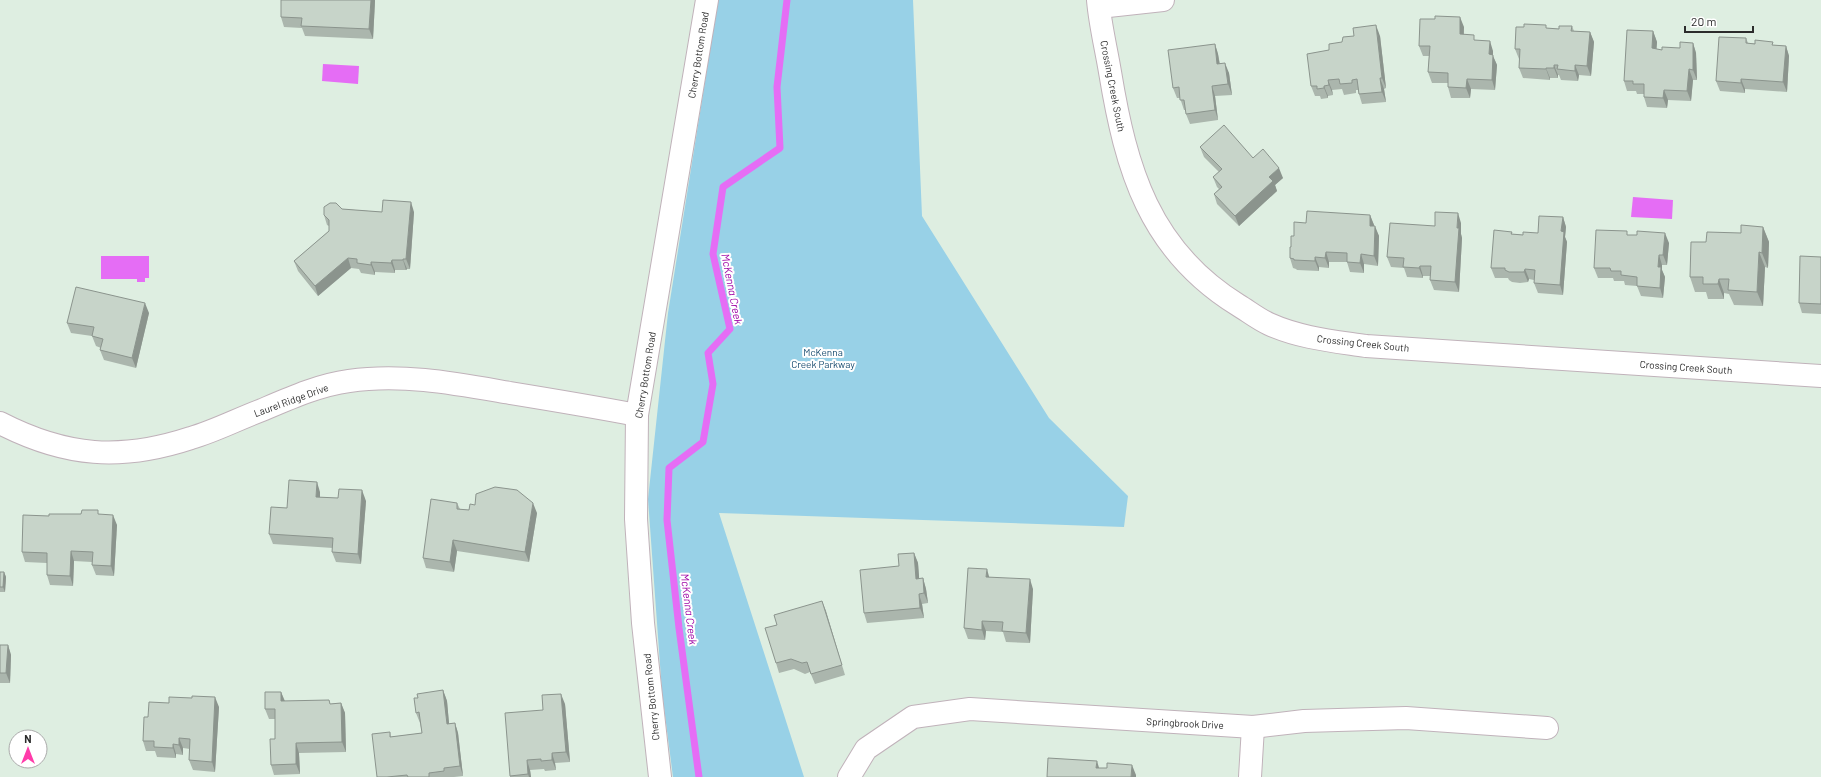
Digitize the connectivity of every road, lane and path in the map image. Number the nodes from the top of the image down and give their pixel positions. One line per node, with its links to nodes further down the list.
1 (707, 0): 5 (street, Cherry Bottom Road)
2 (1163, 0): 3 (street)
3 (1099, 4): 4 (street, Crossing Creek South)
4 (1821, 376)
5 (637, 415): 6 (street, Laurel Ridge Drive); 9 (street, Cherry Bottom Road)
6 (0, 423)
7 (1253, 726): 8 (street, Springbrook Drive); 10 (street, Springbrook Drive); 11 (street)
8 (1547, 728)
9 (660, 777)
10 (849, 777)
11 (1250, 777)

